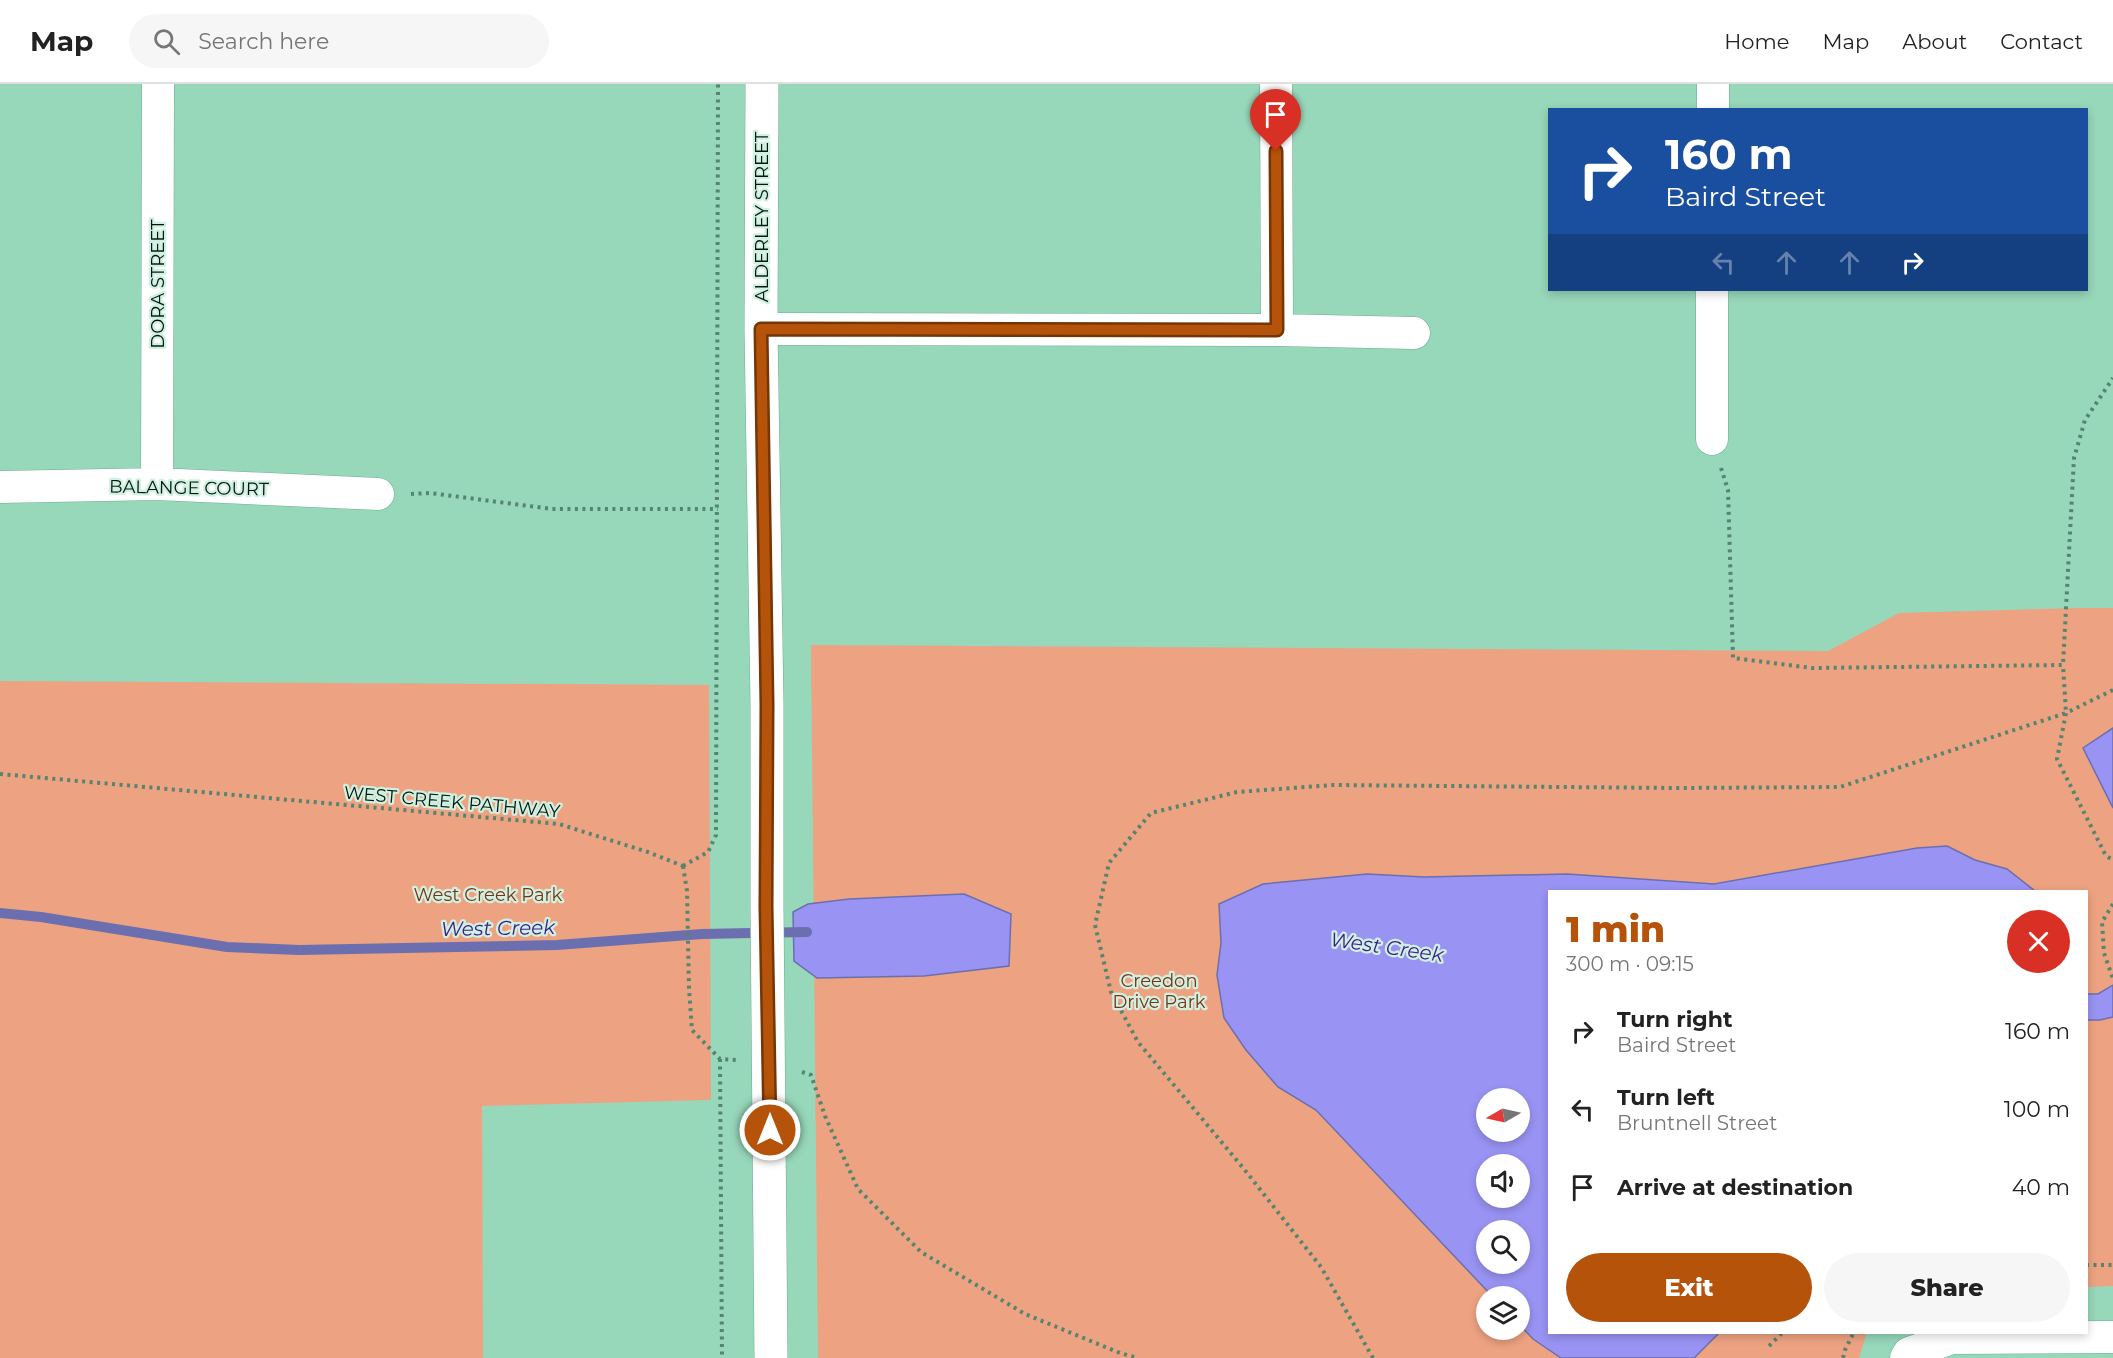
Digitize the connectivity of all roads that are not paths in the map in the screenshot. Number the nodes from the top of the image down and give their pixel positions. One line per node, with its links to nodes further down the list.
1 (158, 84): 11 (street, DORA STREET)
2 (762, 84): 7 (street, ALDERLEY STREET)
3 (1276, 84): 8 (street)
4 (1713, 84): 5 (street)
5 (1713, 108)
6 (1712, 291): 10 (street)
7 (761, 329): 8 (street); 15 (street, ALDERLEY STREET)
8 (1277, 330): 9 (street)
9 (1414, 333)
10 (1712, 439)
11 (157, 484): 12 (street, BALANGE COURT); 13 (street, BALANGE COURT)
12 (0, 487)
13 (378, 494)
14 (2113, 1337): 16 (street)
15 (771, 1358)
16 (1906, 1358)

